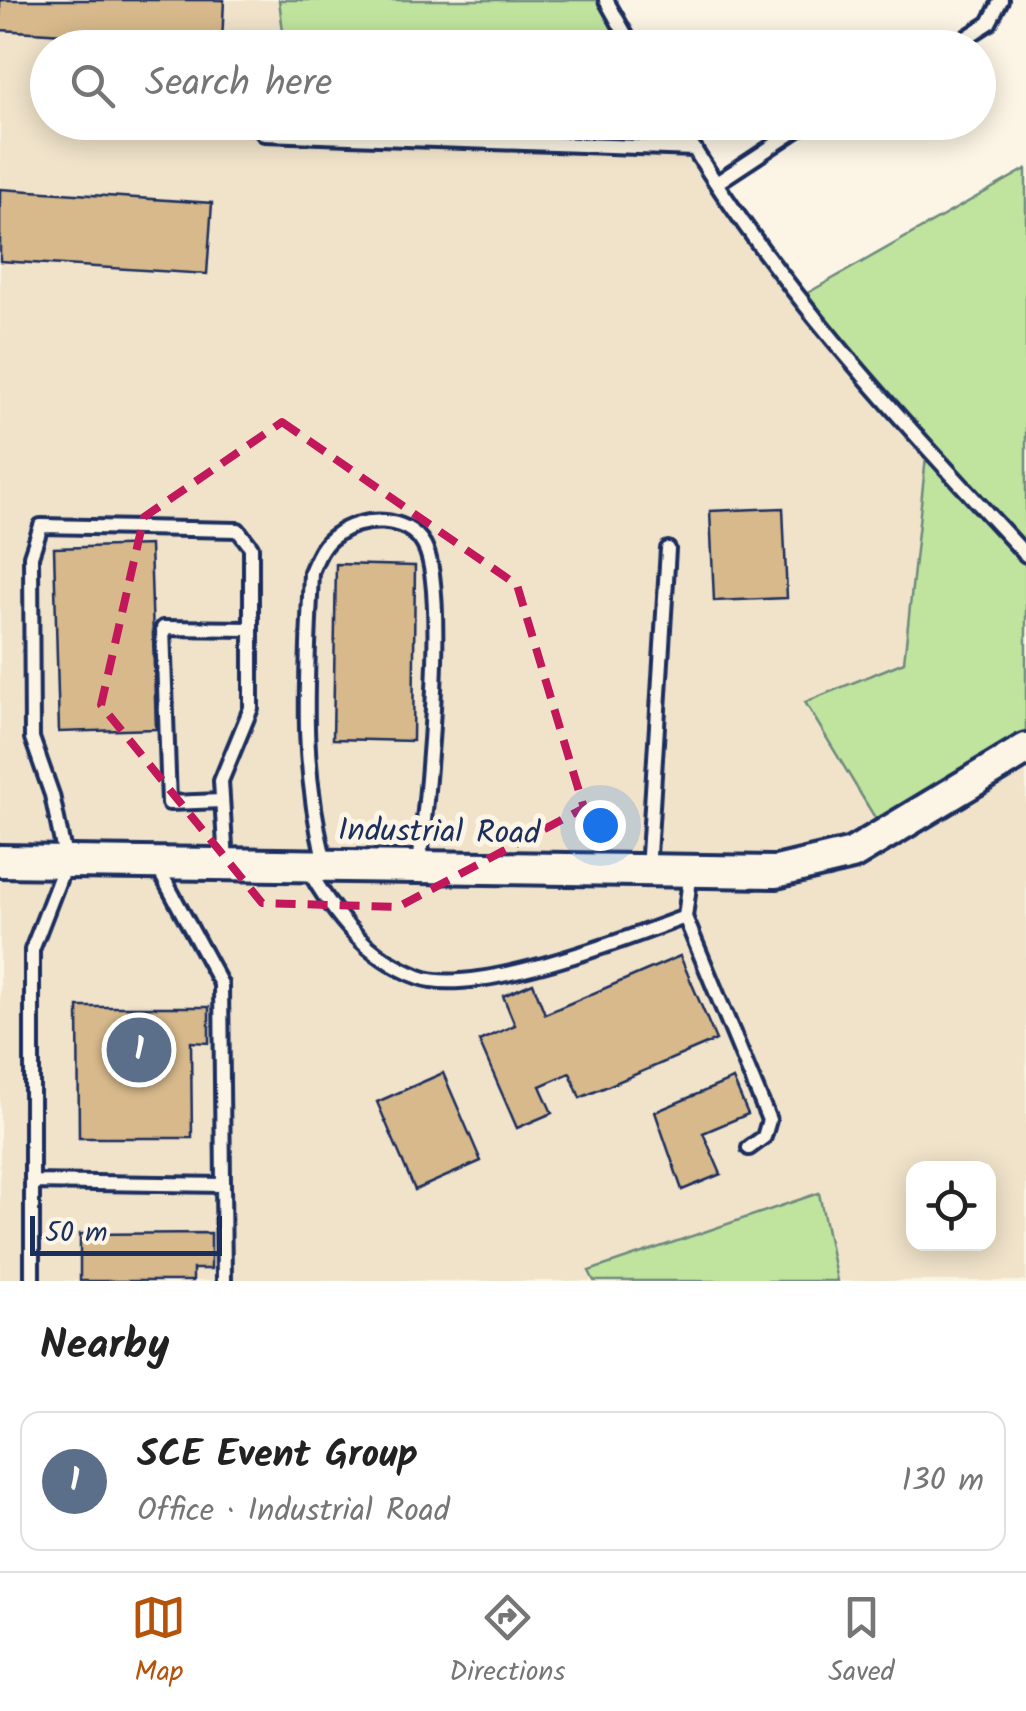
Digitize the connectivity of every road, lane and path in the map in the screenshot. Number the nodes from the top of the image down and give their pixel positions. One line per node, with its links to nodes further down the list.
1 (606, 0): 3 (lane)
2 (1001, 0): 4 (lane)
3 (624, 30)
4 (979, 30)
5 (436, 140): 8 (lane)
6 (689, 140): 8 (lane)
7 (782, 140): 9 (lane)
8 (695, 149): 9 (lane)
9 (718, 182): 11 (lane)
10 (668, 550): 21 (lane)
11 (1026, 555)
12 (252, 629): 14 (lane); 14 (lane); 16 (lane)
13 (1026, 750): 22 (street, Industrial Road)
14 (222, 801): 18 (lane)
15 (0, 861): 16 (street, Industrial Road)
16 (66, 862): 17 (street, Industrial Road); 25 (lane)
17 (156, 864): 18 (street, Industrial Road); 26 (lane)
18 (226, 865): 19 (street, Industrial Road)
19 (316, 866): 20 (street, Industrial Road); 20 (lane); 23 (lane)
20 (418, 868): 21 (street, Industrial Road)
21 (648, 870): 22 (street, Industrial Road)
22 (691, 871): 23 (lane)
23 (685, 917): 24 (lane)
24 (748, 1148)
25 (32, 1182): 26 (lane); 27 (lane)
26 (223, 1185): 28 (lane)
27 (32, 1281)
28 (224, 1281)

